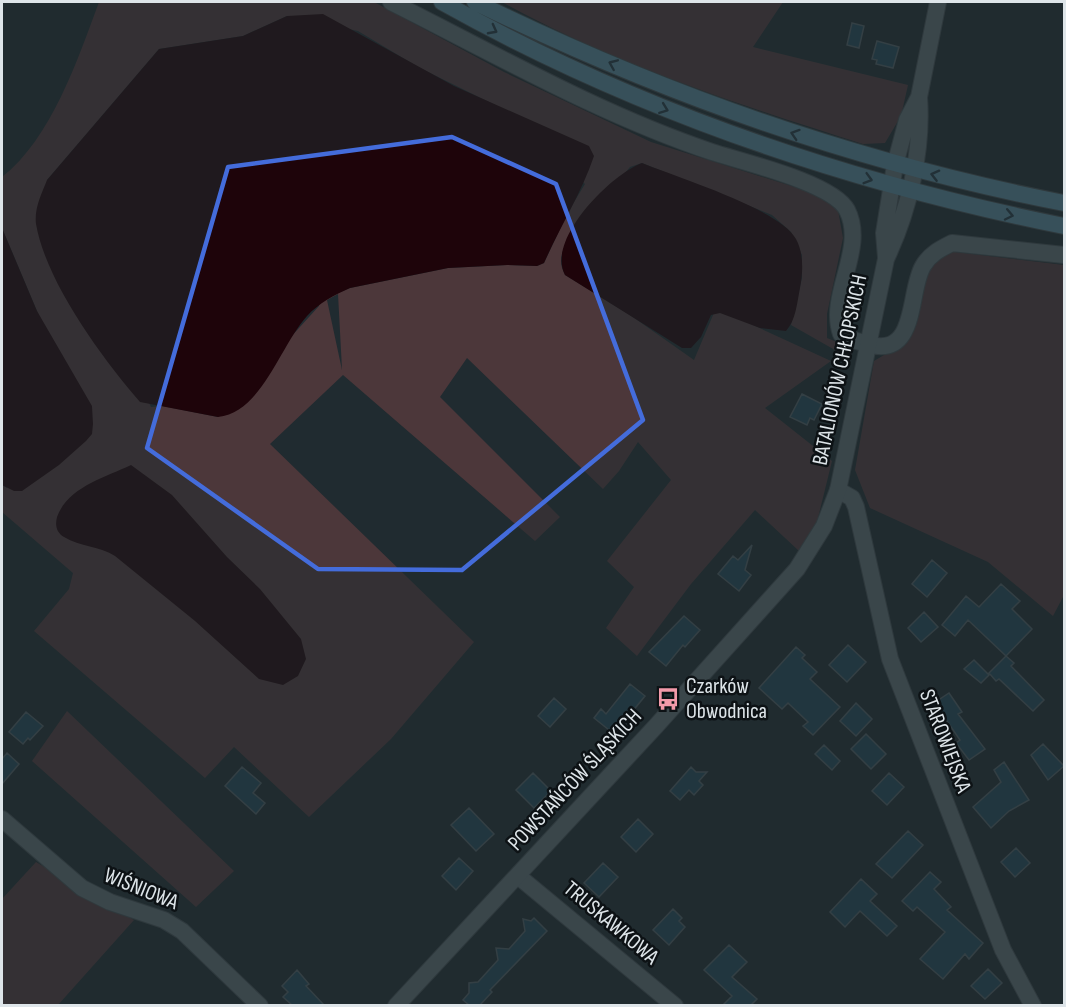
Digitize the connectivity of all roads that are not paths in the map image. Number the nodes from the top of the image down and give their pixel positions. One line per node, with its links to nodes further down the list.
1 (391, 2): 14 (street)
2 (442, 2): 8 (main road, one-way to 8)
3 (475, 2): 6 (main road, one-way to 3)
4 (938, 2): 5 (street, BATALIONÓW CHŁOPSKICH)
5 (919, 97): 6 (street, BATALIONÓW CHŁOPSKICH); 7 (street, BATALIONÓW CHŁOPSKICH)
6 (896, 165): 7 (main road); 8 (street, BATALIONÓW CHŁOPSKICH)
7 (913, 169): 9 (street, BATALIONÓW CHŁOPSKICH); 10 (main road, one-way to 7)
8 (891, 186): 9 (main road); 13 (street, BATALIONÓW CHŁOPSKICH)
9 (909, 190): 11 (main road, one-way to 11); 13 (street, BATALIONÓW CHŁOPSKICH)
10 (1065, 203)
11 (1065, 226)
12 (1065, 255): 14 (street)
13 (886, 259): 14 (street, BATALIONÓW CHŁOPSKICH)
14 (868, 344): 15 (street, BATALIONÓW CHŁOPSKICH)
15 (838, 490): 17 (street, POWSTAŃCÓW ŚLĄSKICH); 21 (street, STAROWIEJSKA)
16 (2, 819): 18 (street, WIŚNIOWA)
17 (518, 876): 19 (street, POWSTAŃCÓW ŚLĄSKICH); 20 (street, TRUSKAWKOWA)
18 (260, 1005)
19 (396, 1005)
20 (675, 1005)
21 (1033, 1005)

